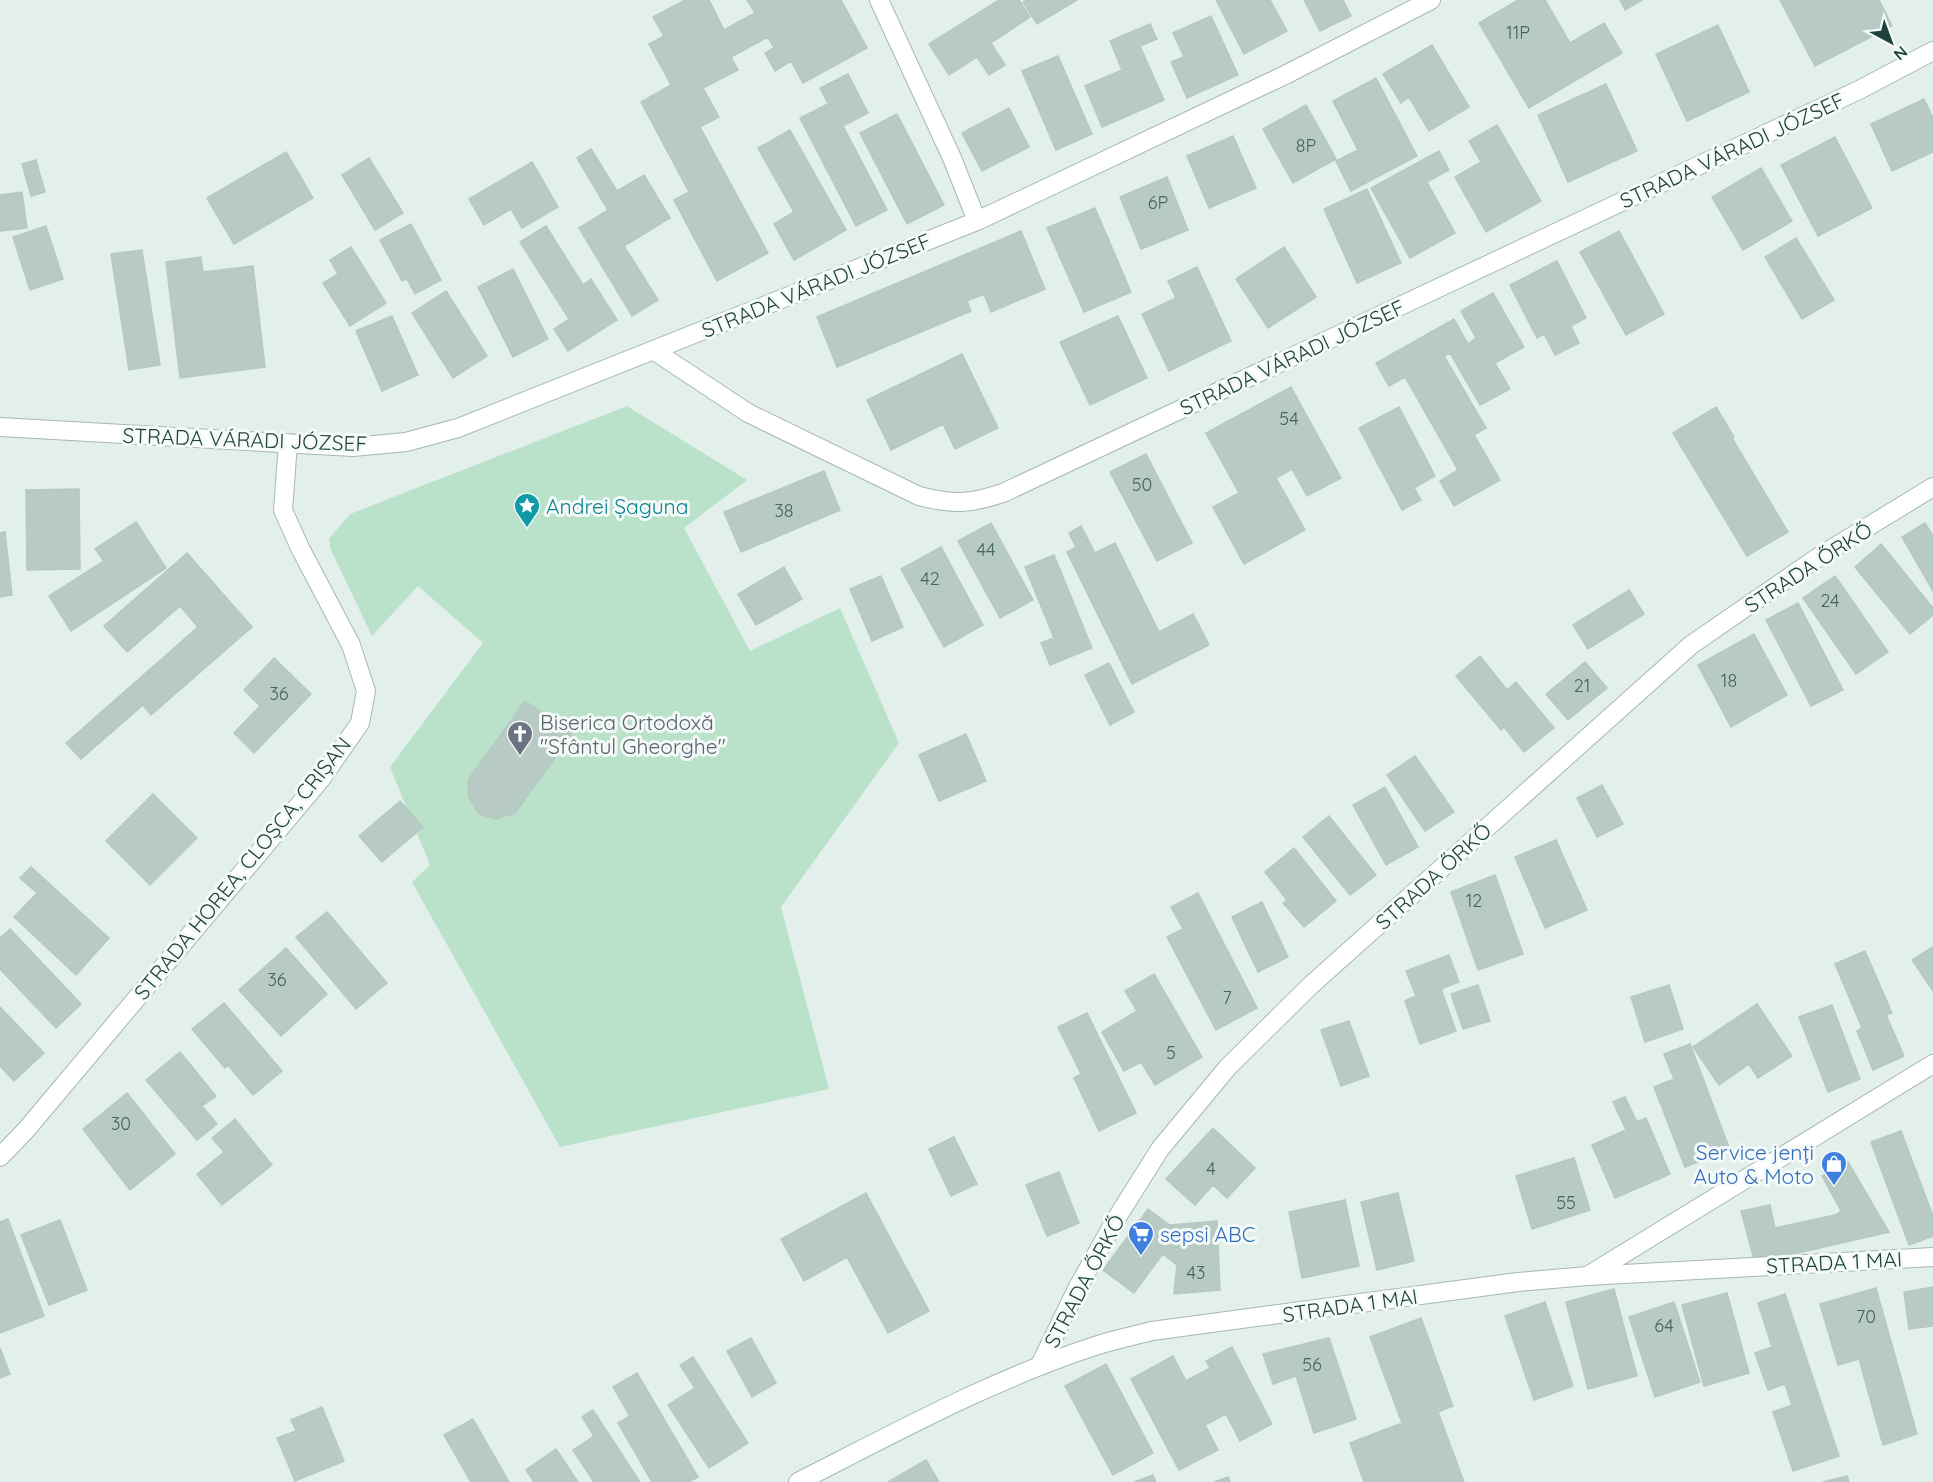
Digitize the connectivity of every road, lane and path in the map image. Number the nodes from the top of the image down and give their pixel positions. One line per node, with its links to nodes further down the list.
1 (879, 0): 4 (street)
2 (1431, 0): 4 (street, STRADA VÁRADI JÓZSEF)
3 (1933, 51): 5 (street, STRADA VÁRADI JÓZSEF)
4 (977, 221): 5 (street, STRADA VÁRADI JÓZSEF)
5 (653, 350): 7 (street, STRADA VÁRADI JÓZSEF)
6 (0, 427): 7 (street, STRADA VÁRADI JÓZSEF)
7 (288, 443): 10 (street, STRADA HOREA, CLOȘCA, CRIȘAN)
8 (1933, 487): 13 (street, STRADA ŐRKŐ)
9 (1933, 1064): 12 (street)
10 (0, 1157)
11 (1933, 1257): 12 (street, STRADA 1 MAI)
12 (1587, 1276): 13 (street, STRADA 1 MAI)
13 (1040, 1365): 14 (street, STRADA 1 MAI)
14 (798, 1482)

